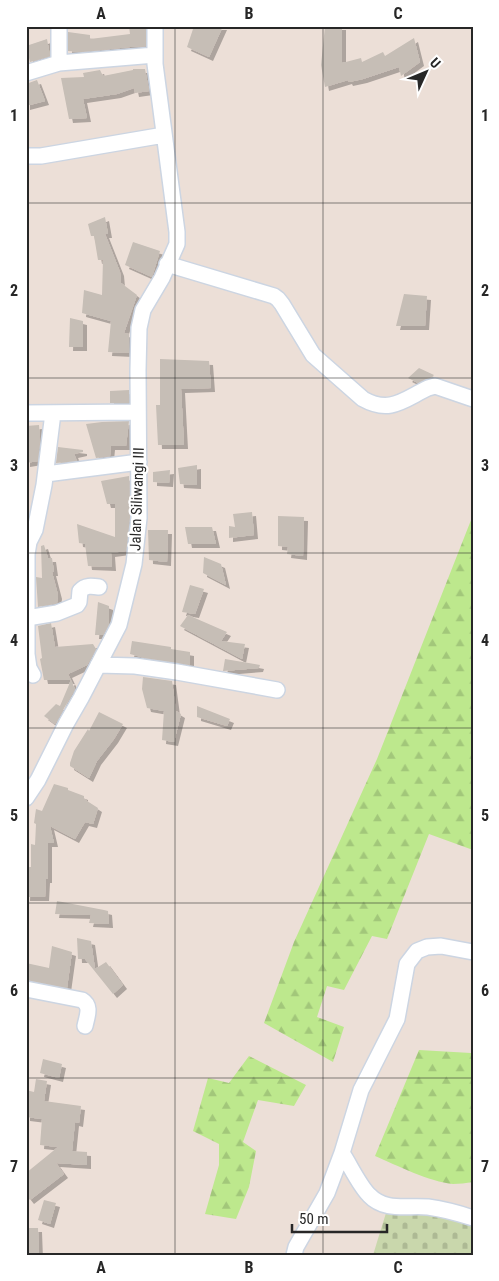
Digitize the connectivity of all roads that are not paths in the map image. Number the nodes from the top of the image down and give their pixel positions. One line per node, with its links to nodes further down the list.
1 (59, 26): 4 (street)
2 (155, 26): 3 (street)
3 (154, 55): 4 (street); 6 (street)
4 (59, 63): 5 (street)
5 (26, 73)
6 (164, 135): 7 (street); 8 (street, Jalan Siliwangi III)
7 (26, 156)
8 (167, 264): 9 (street); 10 (street, Jalan Siliwangi III)
9 (473, 399)
10 (138, 412): 12 (street); 13 (street, Jalan Siliwangi III)
11 (26, 413): 12 (street)
12 (53, 413): 14 (street)
13 (139, 462): 14 (street); 17 (street, Jalan Siliwangi III)
14 (46, 474): 16 (street)
15 (100, 587): 16 (street)
16 (27, 618): 18 (street)
17 (98, 665): 19 (street); 20 (street, Jalan Siliwangi III)
18 (32, 674)
19 (277, 690)
20 (26, 798)
21 (467, 951): 24 (street)
22 (26, 989): 23 (street)
23 (85, 1026)
24 (342, 1153): 25 (street); 26 (street)
25 (473, 1218)
26 (294, 1255)

